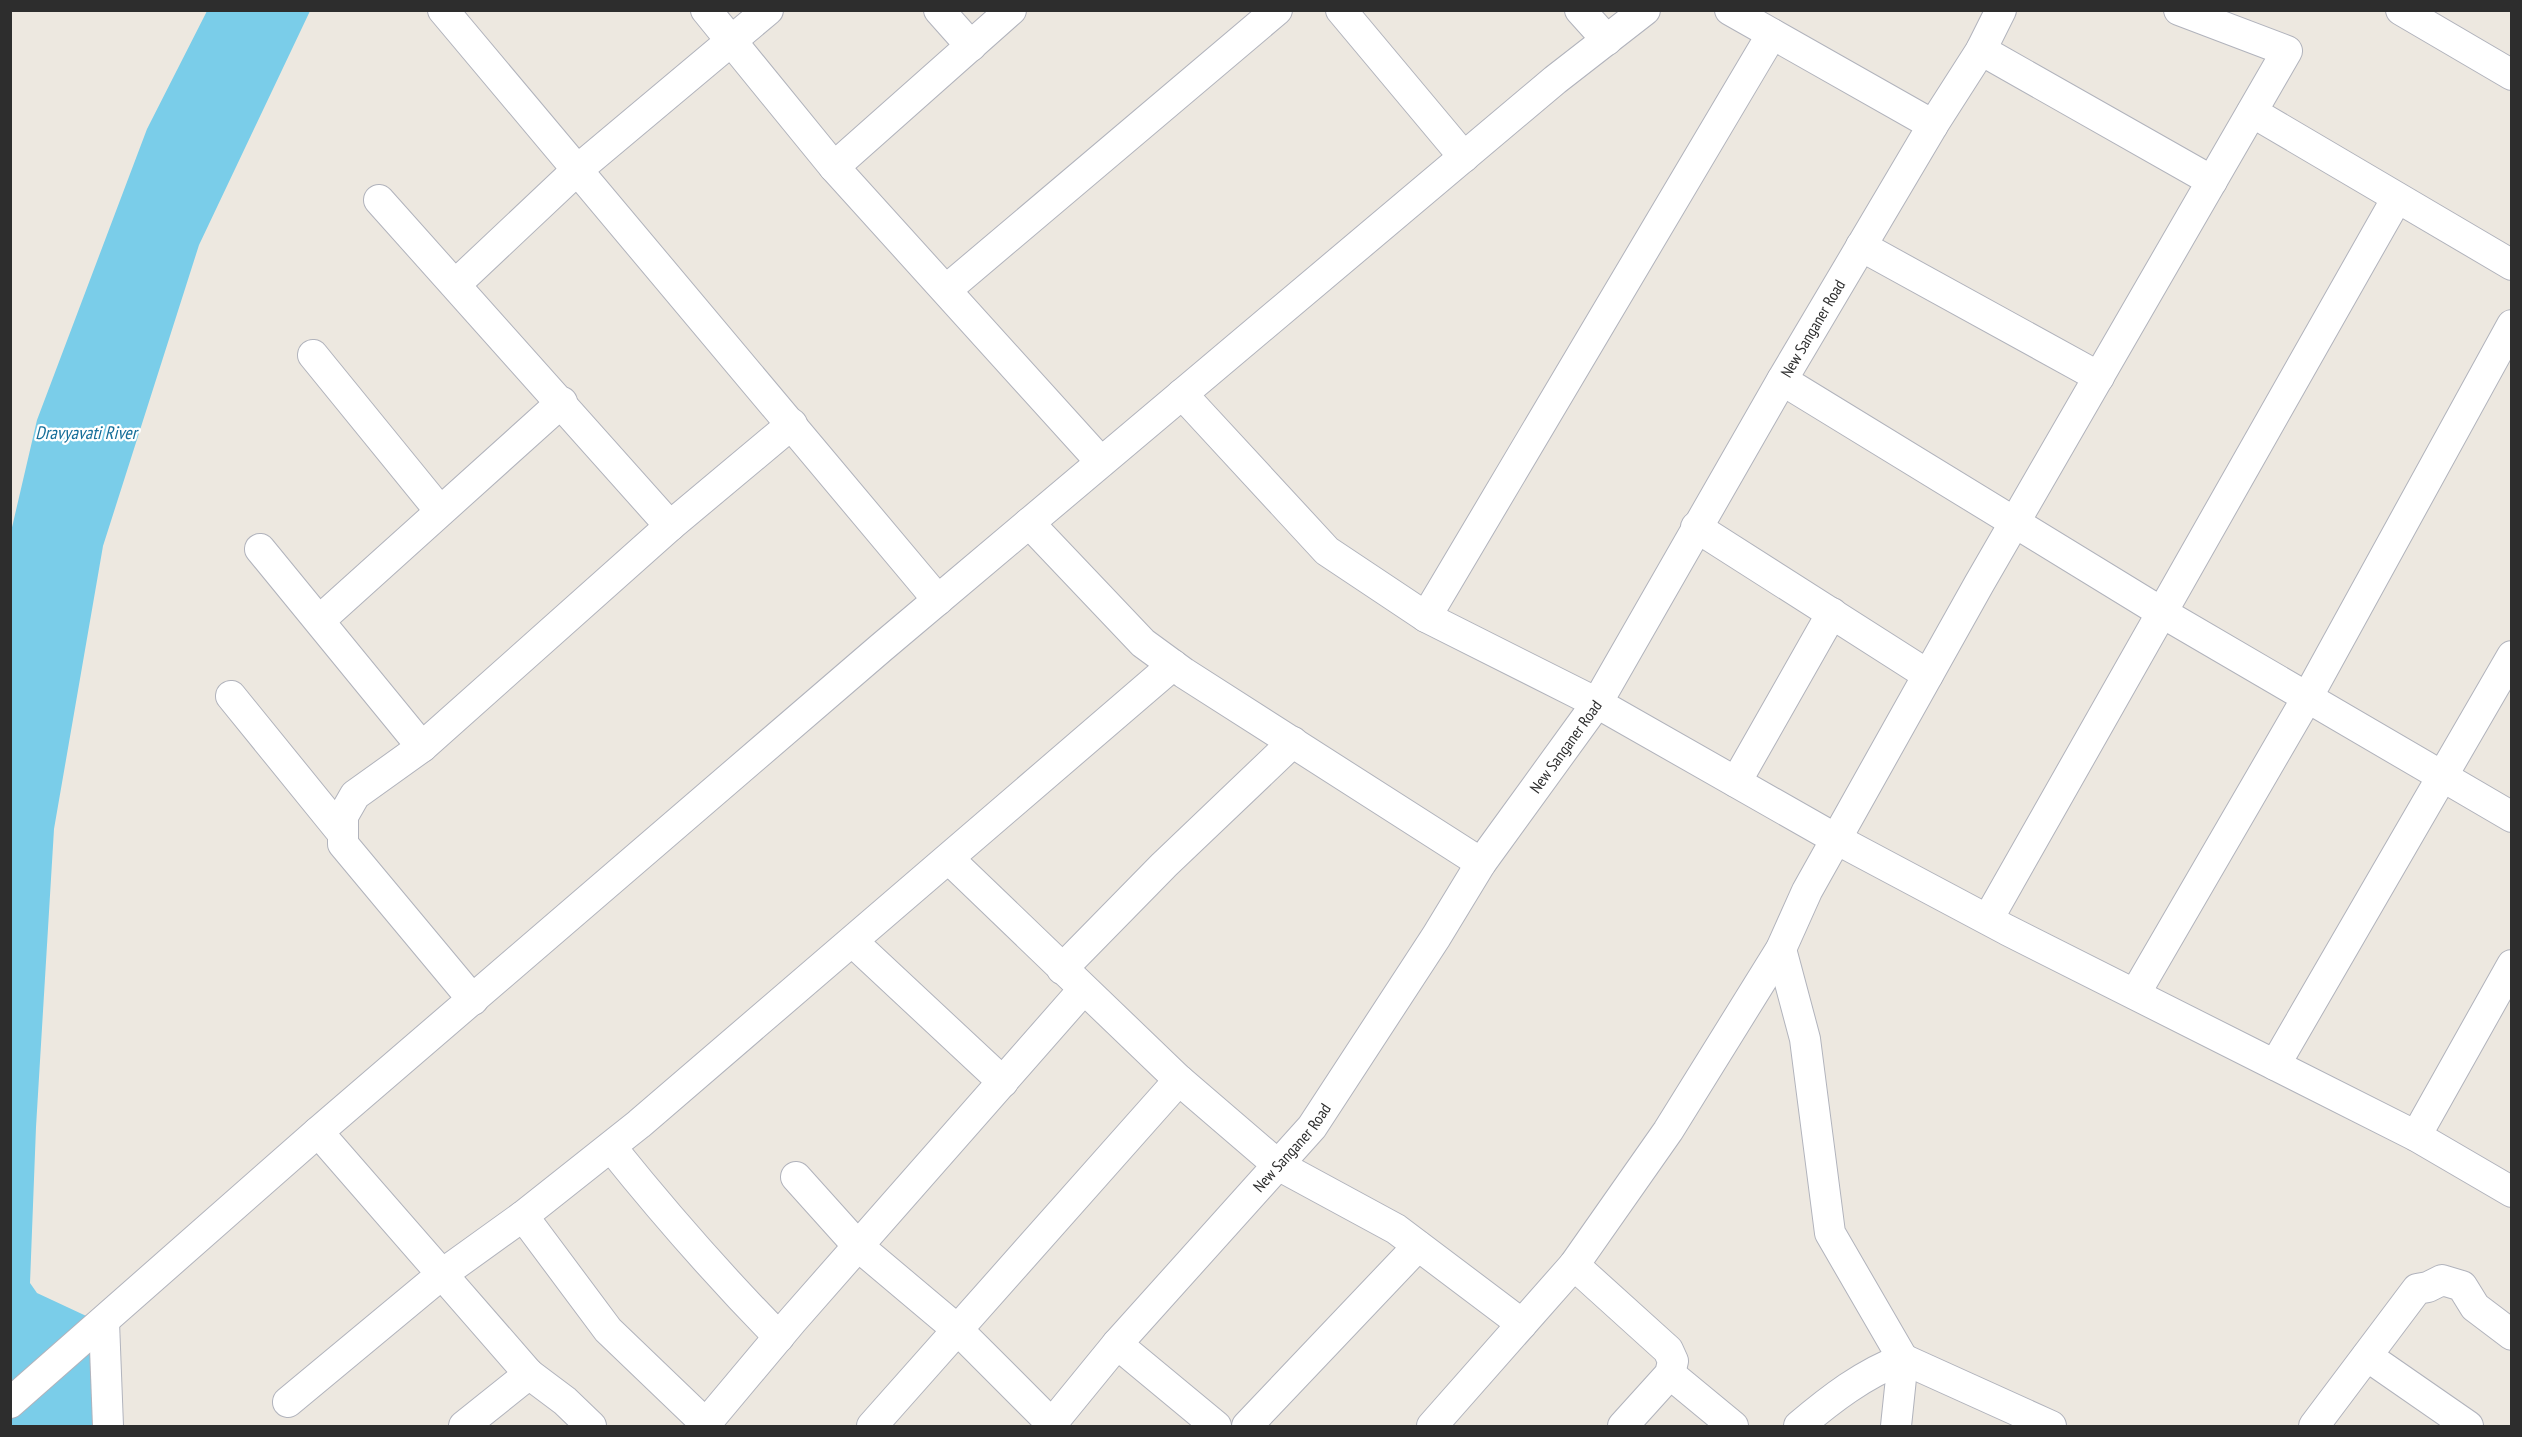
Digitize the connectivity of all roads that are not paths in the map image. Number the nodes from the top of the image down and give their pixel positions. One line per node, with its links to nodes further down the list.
1 (443, 10): 24 (street)
2 (706, 10): 16 (street)
3 (768, 10): 16 (street)
4 (939, 10): 17 (street)
5 (1011, 10): 17 (street)
6 (1277, 10): 31 (street)
7 (1341, 10): 22 (street)
8 (1580, 10): 15 (street)
9 (1645, 10): 15 (street)
10 (1730, 10): 14 (street)
11 (2001, 10): 18 (street, New Sanganer Road)
12 (2401, 10): 19 (street)
13 (2192, 12): 20 (street)
14 (1772, 34): 21 (street); 49 (street)
15 (1608, 39): 22 (street)
16 (733, 41): 23 (street); 24 (street)
17 (971, 46): 23 (street)
18 (1981, 50): 21 (street, New Sanganer Road); 25 (street)
19 (2511, 75)
20 (2252, 112): 25 (street); 26 (street)
21 (1933, 125): 28 (street, New Sanganer Road)
22 (1464, 157): 36 (street)
23 (834, 167): 31 (street)
24 (576, 171): 30 (street); 38 (street)
25 (2212, 181): 34 (street)
26 (2397, 198): 29 (street); 47 (street)
27 (379, 201): 30 (street)
28 (1861, 246): 34 (street); 35 (street, New Sanganer Road)
29 (2511, 265)
30 (456, 284): 37 (street)
31 (946, 290): 39 (street)
32 (2511, 325): 55 (street)
33 (313, 355): 40 (street)
34 (2099, 377): 41 (street)
35 (1782, 380): 41 (street); 44 (street, New Sanganer Road)
36 (1182, 394): 39 (street); 49 (street)
37 (562, 402): 40 (street); 43 (street)
38 (792, 424): 43 (street); 46 (street)
39 (1101, 462): 42 (street)
40 (440, 511): 50 (street)
41 (2015, 522): 47 (street); 53 (street)
42 (1029, 523): 46 (street); 52 (street)
43 (670, 526): 58 (street)
44 (1696, 527): 48 (street); 56 (street, New Sanganer Road)
45 (260, 549): 50 (street)
46 (938, 600): 73 (street)
47 (2161, 612): 55 (street); 66 (street)
48 (1832, 613): 53 (street); 60 (street)
49 (1426, 617): 56 (street)
50 (320, 620): 58 (street)
51 (2511, 656): 59 (street)
52 (1173, 665): 57 (street); 64 (street)
53 (1928, 675): 63 (street)
54 (231, 696): 62 (street)
55 (2307, 698): 59 (street); 72 (street)
56 (1596, 703): 60 (street); 65 (street, New Sanganer Road)
57 (1293, 742): 65 (street); 70 (street)
58 (422, 747): 62 (street)
59 (2441, 776): 61 (street); 74 (street)
60 (1736, 782): 63 (street)
61 (2511, 817)
62 (343, 834): 73 (street)
63 (1836, 839): 66 (street); 68 (street)
64 (949, 859): 67 (street); 70 (street)
65 (1481, 862): 80 (street, New Sanganer Road)
66 (1988, 919): 72 (street)
67 (853, 942): 76 (street); 79 (street)
68 (1781, 949): 86 (street); 95 (street)
69 (2511, 965): 78 (street)
70 (1062, 969): 71 (street)
71 (1083, 990): 75 (street); 76 (street)
72 (2135, 994): 74 (street)
73 (473, 1000): 77 (street)
74 (2275, 1065): 78 (street)
75 (1179, 1080): 80 (street); 90 (street)
76 (1003, 1082): 84 (street)
77 (318, 1131): 87 (street); 88 (street)
78 (2416, 1136): 82 (street)
79 (611, 1147): 83 (street); 92 (street)
80 (1278, 1165): 85 (street); 93 (street, New Sanganer Road)
81 (796, 1177): 84 (street)
82 (2511, 1192)
83 (523, 1216): 87 (street); 100 (street)
84 (858, 1246): 90 (street); 92 (street)
85 (1418, 1246): 89 (street); 107 (street)
86 (1574, 1265): 89 (street); 97 (street)
87 (441, 1275): 96 (street); 98 (street)
88 (104, 1322): 99 (street); 102 (street)
89 (1522, 1324): 108 (street)
90 (959, 1331): 101 (street); 105 (street)
91 (2511, 1335): 94 (street)
92 (779, 1337): 100 (street)
93 (1117, 1344): 101 (street, New Sanganer Road); 106 (street)
94 (2367, 1356): 114 (street); 115 (street)
95 (1902, 1359): 111 (street); 112 (street); 113 (street)
96 (529, 1374): 103 (street); 104 (street)
97 (1670, 1374): 109 (street); 110 (street)
98 (288, 1402)
99 (10, 1404)
100 (705, 1425)
101 (1051, 1425)
102 (108, 1426)
103 (464, 1426)
104 (591, 1426)
105 (872, 1426)
106 (1216, 1426)
107 (1247, 1426)
108 (1432, 1426)
109 (1623, 1426)
110 (1733, 1426)
111 (1799, 1426)
112 (1896, 1426)
113 (2051, 1426)
114 (2314, 1426)
115 (2468, 1426)

